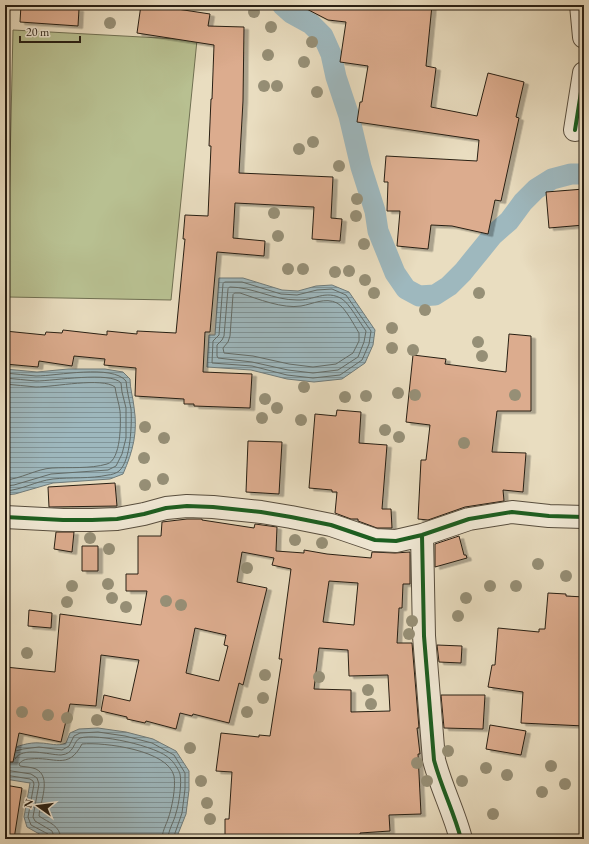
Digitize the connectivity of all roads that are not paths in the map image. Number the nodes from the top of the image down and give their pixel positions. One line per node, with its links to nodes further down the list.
1 (581, 5): 2 (street)
2 (584, 37)
3 (584, 73): 4 (street)
4 (575, 130)
5 (5, 517): 7 (street)
6 (584, 517): 7 (street)
7 (422, 535): 8 (street)
8 (461, 839)

